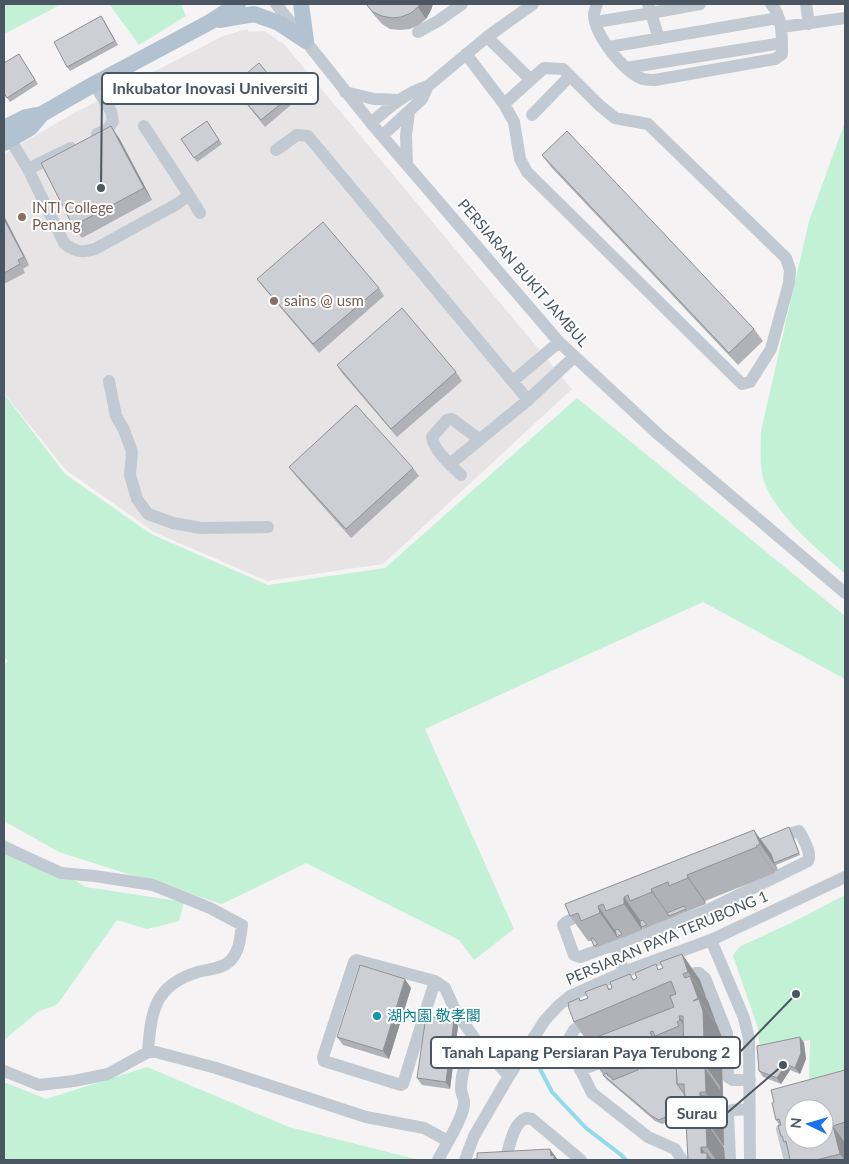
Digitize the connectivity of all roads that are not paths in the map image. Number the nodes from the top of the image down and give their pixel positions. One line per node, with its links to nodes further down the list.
1 (238, 4): 12 (main road)
2 (276, 4): 19 (street, PERSIARAN BUKIT JAMBUL)
3 (301, 4): 19 (main road)
4 (462, 4): 16 (street)
5 (533, 4): 17 (street)
6 (597, 4): 13 (street)
7 (700, 4): 10 (street)
8 (771, 4): 14 (street)
9 (806, 4): 15 (street)
10 (649, 8): 13 (street); 18 (street)
11 (845, 18): 15 (street)
12 (210, 22): 19 (main road); 24 (main road)
13 (596, 22): 20 (street)
14 (780, 23): 15 (street); 18 (street); 20 (street)
15 (809, 24)
16 (418, 32)
17 (487, 37): 21 (street); 23 (street)
18 (659, 39): 20 (street)
19 (306, 41): 26 (street, PERSIARAN BUKIT JAMBUL)
20 (609, 46)
21 (466, 54): 25 (street); 28 (street)
22 (569, 77): 23 (street); 28 (street); 30 (street)
23 (530, 79): 28 (street)
24 (94, 84): 34 (main road); 37 (street)
25 (428, 86): 27 (street); 29 (street)
26 (345, 92): 27 (street); 31 (street, PERSIARAN BUKIT JAMBUL)
27 (399, 100): 31 (street)
28 (504, 104)
29 (409, 112): 33 (street); 36 (street)
30 (532, 115)
31 (371, 123): 33 (street, PERSIARAN BUKIT JAMBUL)
32 (144, 126): 38 (street)
33 (382, 136): 36 (street, PERSIARAN BUKIT JAMBUL)
34 (6, 137): 37 (street)
35 (276, 150): 43 (street)
36 (407, 165): 40 (street, PERSIARAN BUKIT JAMBUL)
37 (28, 169): 38 (street)
38 (189, 195): 39 (street)
39 (200, 213)
40 (558, 342): 41 (street, PERSIARAN BUKIT JAMBUL); 43 (street)
41 (574, 356): 44 (street); 49 (street, PERSIARAN BUKIT JAMBUL)
42 (109, 381): 48 (street)
43 (513, 382): 44 (street)
44 (528, 400): 45 (street)
45 (478, 439): 46 (street); 46 (street)
46 (450, 464): 47 (street)
47 (461, 475)
48 (268, 527)
49 (845, 593)
50 (792, 833): 55 (street)
51 (4, 847): 61 (street)
52 (845, 877): 54 (street, PERSIARAN PAYA TERUBONG 1)
53 (578, 916): 55 (street)
54 (711, 940): 56 (street, PERSIARAN PAYA TERUBONG 1); 66 (street)
55 (614, 945): 56 (street)
56 (624, 972): 65 (street, PERSIARAN PAYA TERUBONG 1)
57 (435, 981): 57 (street); 60 (street)
58 (668, 984): 66 (street)
59 (604, 1010): 63 (street)
60 (477, 1042): 65 (street); 69 (street)
61 (148, 1052): 64 (street); 69 (street)
62 (599, 1063): 63 (street)
63 (580, 1070): 74 (street)
64 (4, 1071)
65 (509, 1076): 71 (street, PERSIARAN PAYA TERUBONG 1)
66 (750, 1080): 67 (street)
67 (749, 1110): 75 (street); 76 (street)
68 (779, 1118): 77 (street)
69 (448, 1140): 70 (street)
70 (438, 1160)
71 (465, 1160)
72 (505, 1160): 73 (street)
73 (581, 1160)
74 (682, 1160)
75 (730, 1160)
76 (750, 1160)
77 (790, 1160)

